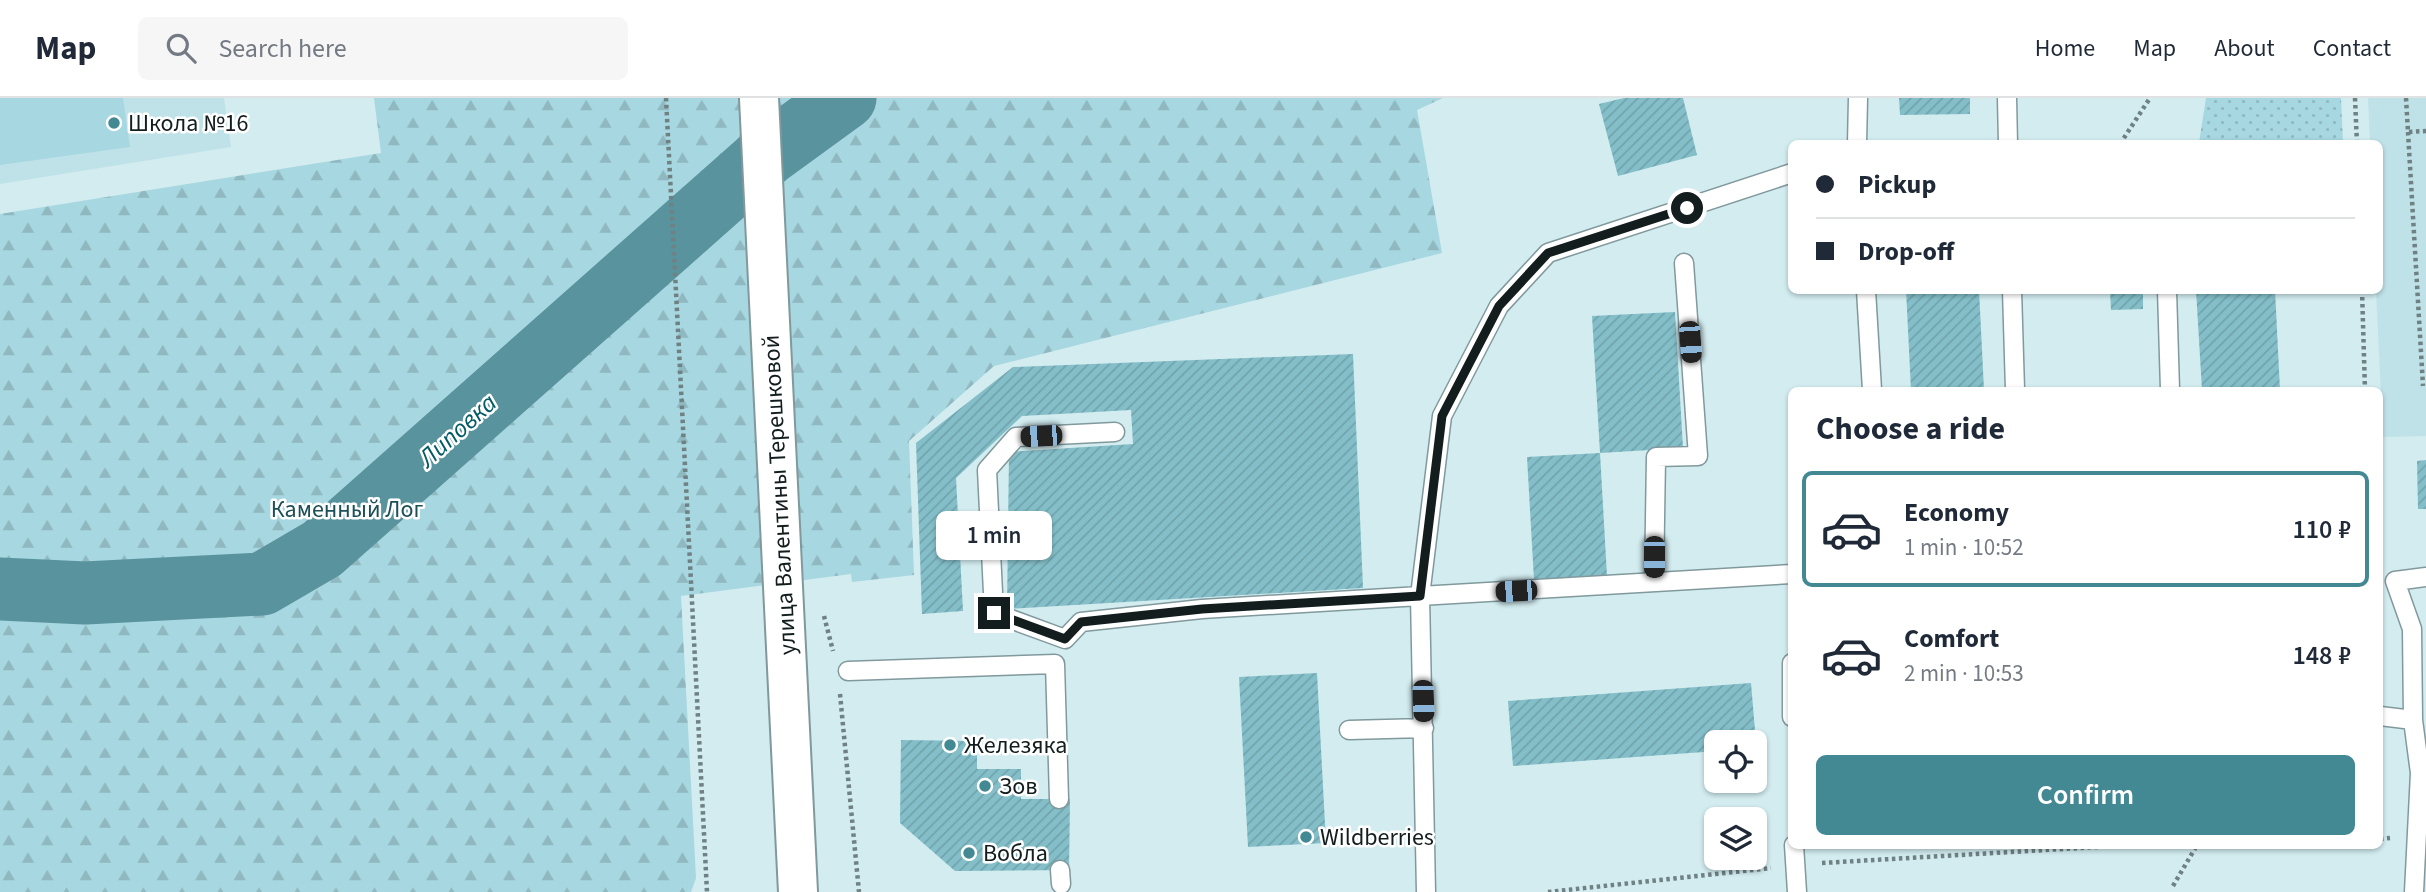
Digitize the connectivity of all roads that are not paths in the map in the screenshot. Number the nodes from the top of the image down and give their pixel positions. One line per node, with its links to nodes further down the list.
1 (759, 98): 27 (main road, улица Валентины Терешковой)
2 (1858, 98): 4 (lane)
3 (2007, 98): 5 (lane)
4 (1857, 140)
5 (2008, 140)
6 (1788, 174): 18 (lane)
7 (1684, 263): 17 (lane)
8 (1866, 294): 11 (lane)
9 (2012, 294): 12 (lane)
10 (2167, 294): 13 (lane)
11 (1872, 387)
12 (2015, 387)
13 (2170, 387)
14 (1115, 432): 18 (lane)
15 (1788, 574): 17 (lane)
16 (2426, 577): 21 (lane)
17 (1654, 582): 18 (lane)
18 (1420, 596): 22 (lane)
19 (844, 678): 25 (lane)
20 (2383, 716): 21 (lane)
21 (2413, 720): 24 (lane)
22 (1424, 727): 23 (lane); 28 (lane)
23 (1349, 730)
24 (2423, 773): 30 (lane)
25 (1059, 799)
26 (1794, 849): 29 (lane)
27 (798, 892)
28 (1426, 892)
29 (1797, 892)
30 (2414, 892)

